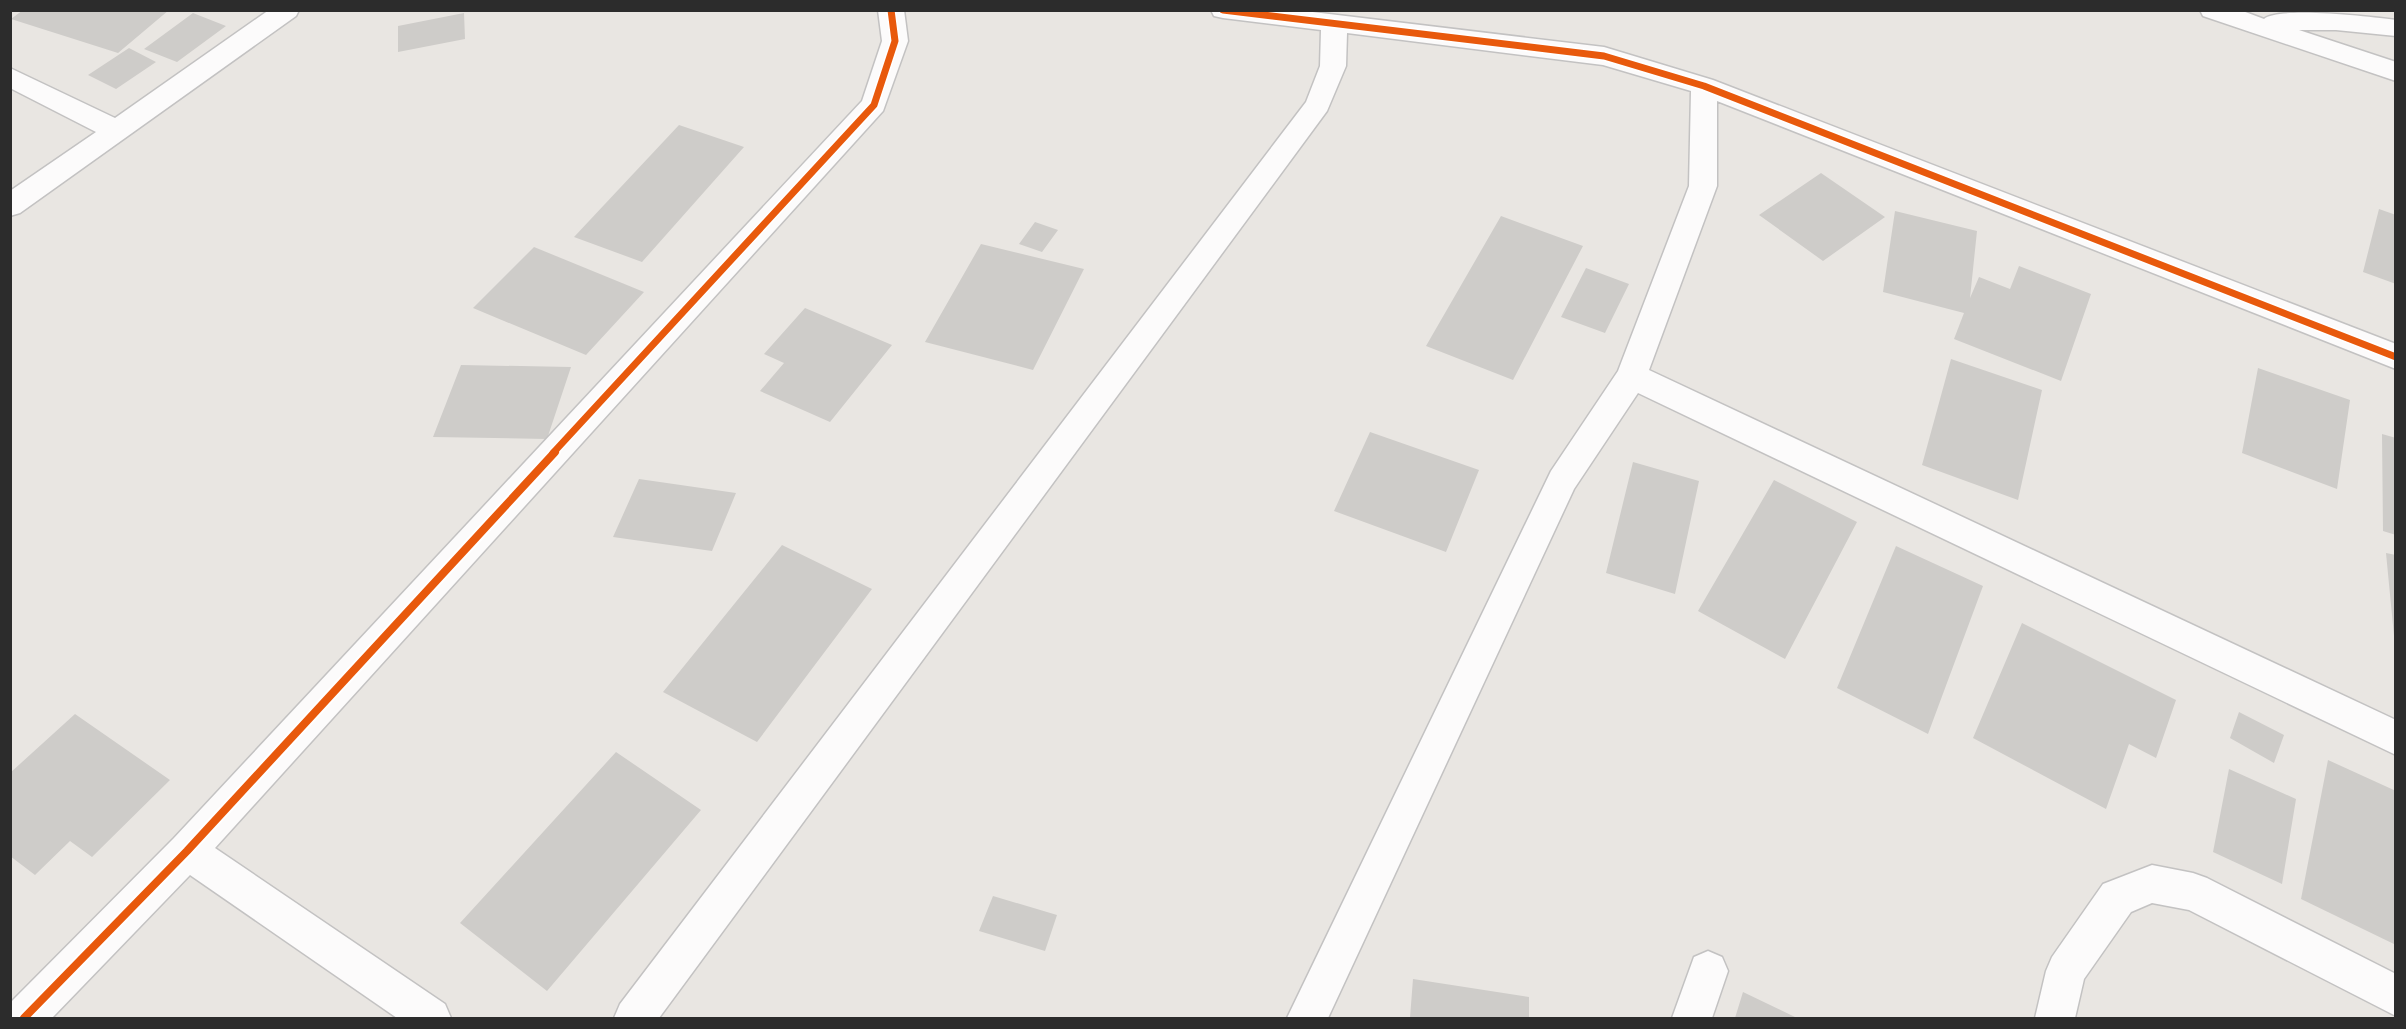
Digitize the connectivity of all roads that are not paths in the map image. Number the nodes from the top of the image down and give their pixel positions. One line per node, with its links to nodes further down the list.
1 (287, 10): 12 (street)
2 (891, 10): 17 (street)
3 (1223, 10): 7 (street)
4 (2212, 10): 6 (street)
5 (2334, 16): 6 (street); 8 (street); 9 (street)
6 (2246, 22): 9 (street)
7 (1334, 23): 11 (street); 22 (street)
8 (2396, 28)
9 (2385, 69)
10 (10, 77): 12 (street)
11 (1704, 86): 14 (street); 15 (street)
12 (117, 131): 13 (street)
13 (10, 206)
14 (2396, 357)
15 (1632, 376): 16 (street); 23 (street)
16 (2396, 738)
17 (187, 850): 20 (street); 21 (street)
18 (1708, 970): 24 (street)
19 (2396, 996): 25 (street)
20 (24, 1018)
21 (430, 1018)
22 (634, 1018)
23 (1307, 1018)
24 (1692, 1018)
25 (2055, 1018)

